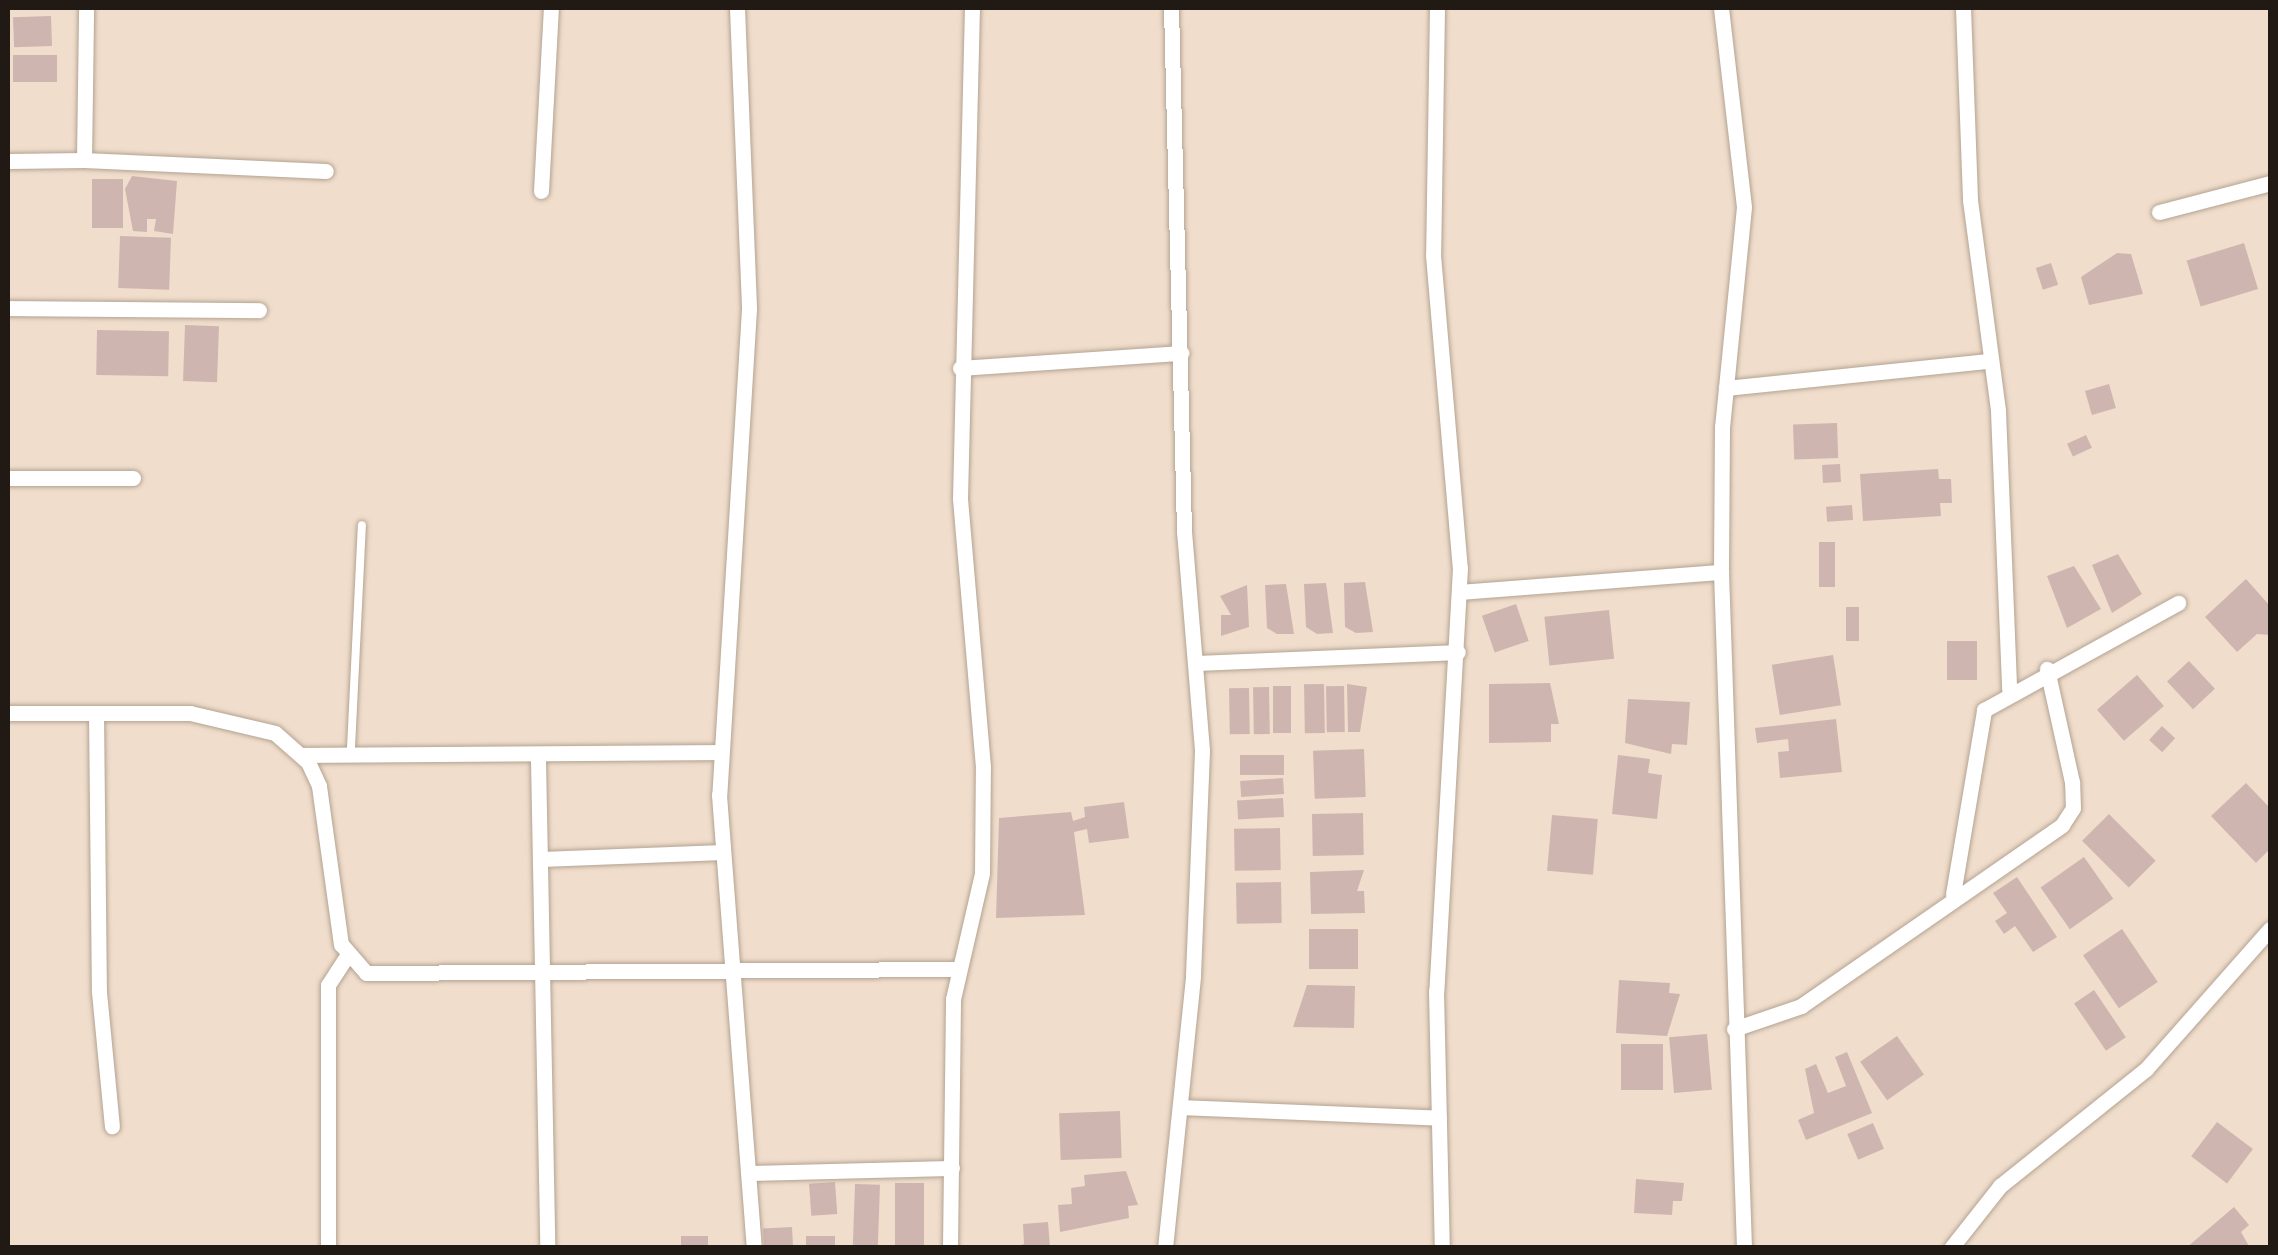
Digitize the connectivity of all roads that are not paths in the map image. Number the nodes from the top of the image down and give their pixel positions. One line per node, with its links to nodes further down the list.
1 (86, 8): 9 (street)
2 (551, 8): 13 (street)
3 (737, 8): 34 (street)
4 (972, 8): 19 (street)
5 (1171, 8): 17 (street)
6 (1437, 8): 25 (street)
7 (1721, 8): 20 (street)
8 (1963, 8): 18 (street)
9 (84, 160): 10 (street); 11 (street)
10 (8, 161)
11 (326, 171)
12 (2270, 182): 14 (street)
13 (541, 191)
14 (2158, 212)
15 (8, 308): 16 (street)
16 (259, 310)
17 (1182, 354): 19 (street); 28 (street)
18 (1986, 361): 20 (street); 30 (street)
19 (960, 368): 44 (street)
20 (1726, 388): 24 (street)
21 (8, 478): 22 (street)
22 (133, 478)
23 (362, 525): 33 (lane)
24 (1722, 572): 25 (street); 45 (street)
25 (1460, 592): 27 (street)
26 (2178, 604): 29 (street)
27 (1458, 652): 28 (street); 47 (street)
28 (1198, 663): 46 (street)
29 (2047, 669): 30 (street); 39 (street)
30 (2009, 689): 39 (street)
31 (8, 713): 32 (street)
32 (96, 713): 35 (street); 48 (street)
33 (351, 748): 35 (street); 36 (street)
34 (720, 752): 36 (street); 37 (street)
35 (302, 754): 41 (street)
36 (538, 760): 38 (street)
37 (722, 852): 38 (street); 43 (street)
38 (542, 859): 42 (street)
39 (1952, 894): 45 (street)
40 (2270, 928): 58 (street)
41 (346, 957): 42 (street); 51 (street)
42 (547, 966): 43 (street); 52 (street)
43 (735, 966): 44 (street); 50 (street)
44 (958, 969): 49 (street)
45 (1734, 1029): 57 (street)
46 (1181, 1106): 47 (street); 55 (street)
47 (1439, 1118): 56 (street)
48 (112, 1126)
49 (952, 1168): 50 (street); 54 (street)
50 (748, 1173): 53 (street)
51 (328, 1248)
52 (547, 1248)
53 (754, 1248)
54 (950, 1248)
55 (1165, 1248)
56 (1442, 1248)
57 (1744, 1248)
58 (1951, 1248)

